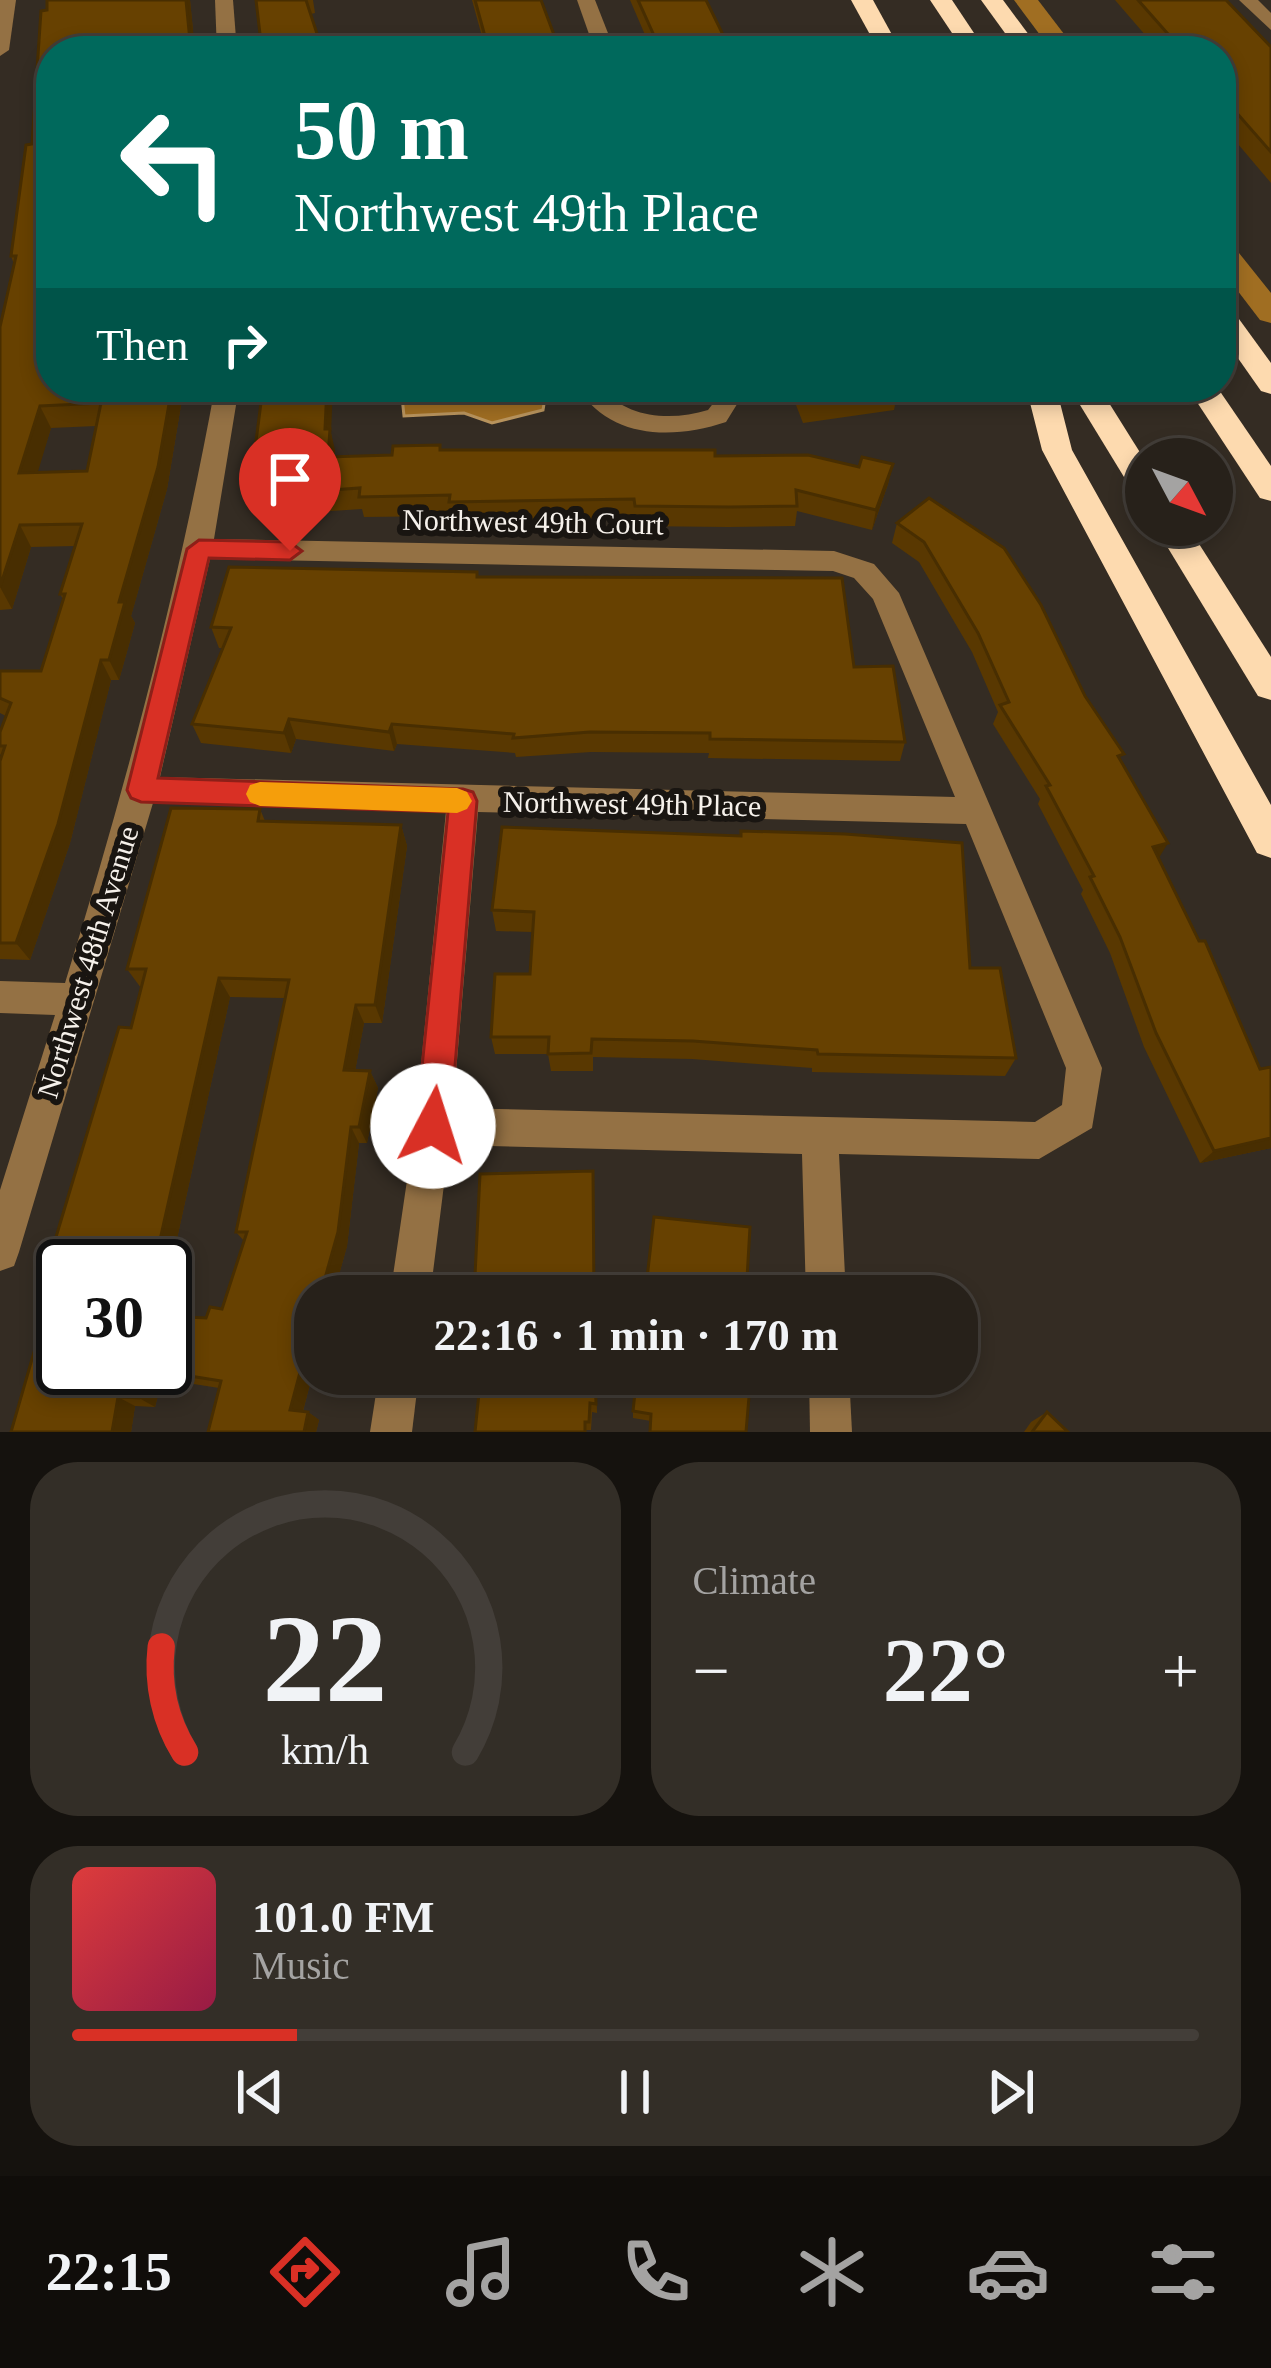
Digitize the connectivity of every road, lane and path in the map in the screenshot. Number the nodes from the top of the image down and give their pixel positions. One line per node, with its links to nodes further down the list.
1 (7, 0): 14 (street)
2 (224, 0): 9 (street)
3 (586, 0): 10 (street)
4 (862, 0): 11 (highway)
5 (941, 0): 12 (highway)
6 (992, 0): 13 (highway)
7 (1247, 0): 8 (street)
8 (1271, 24)
9 (226, 36)
10 (599, 36)
11 (882, 36)
12 (965, 36)
13 (1019, 36)
14 (0, 50)
15 (1236, 335): 16 (highway)
16 (1271, 384)
17 (224, 402): 26 (street, Northwest 48th Avenue)
18 (598, 402): 19 (street)
19 (726, 402)
20 (1045, 402): 31 (highway)
21 (1093, 402): 23 (highway)
22 (1212, 402): 24 (highway)
23 (1125, 453)
24 (1271, 490)
25 (1183, 546): 27 (highway)
26 (199, 549): 28 (street, Northwest 48th Avenue); 30 (street, Northwest 49th Court)
27 (1271, 686)
28 (141, 790): 29 (street, Northwest 49th Place); 33 (street, Northwest 48th Avenue)
29 (463, 801): 30 (street, Northwest 49th Place); 34 (street)
30 (979, 811): 35 (street)
31 (1271, 841)
32 (0, 997): 33 (street)
33 (74, 1000): 36 (street, Northwest 48th Avenue)
34 (433, 1126): 35 (street); 37 (street)
35 (820, 1132): 38 (street)
36 (0, 1252)
37 (413, 1275)
38 (825, 1275)
39 (396, 1395): 41 (street)
40 (830, 1395): 42 (street)
41 (391, 1432)
42 (831, 1432)

